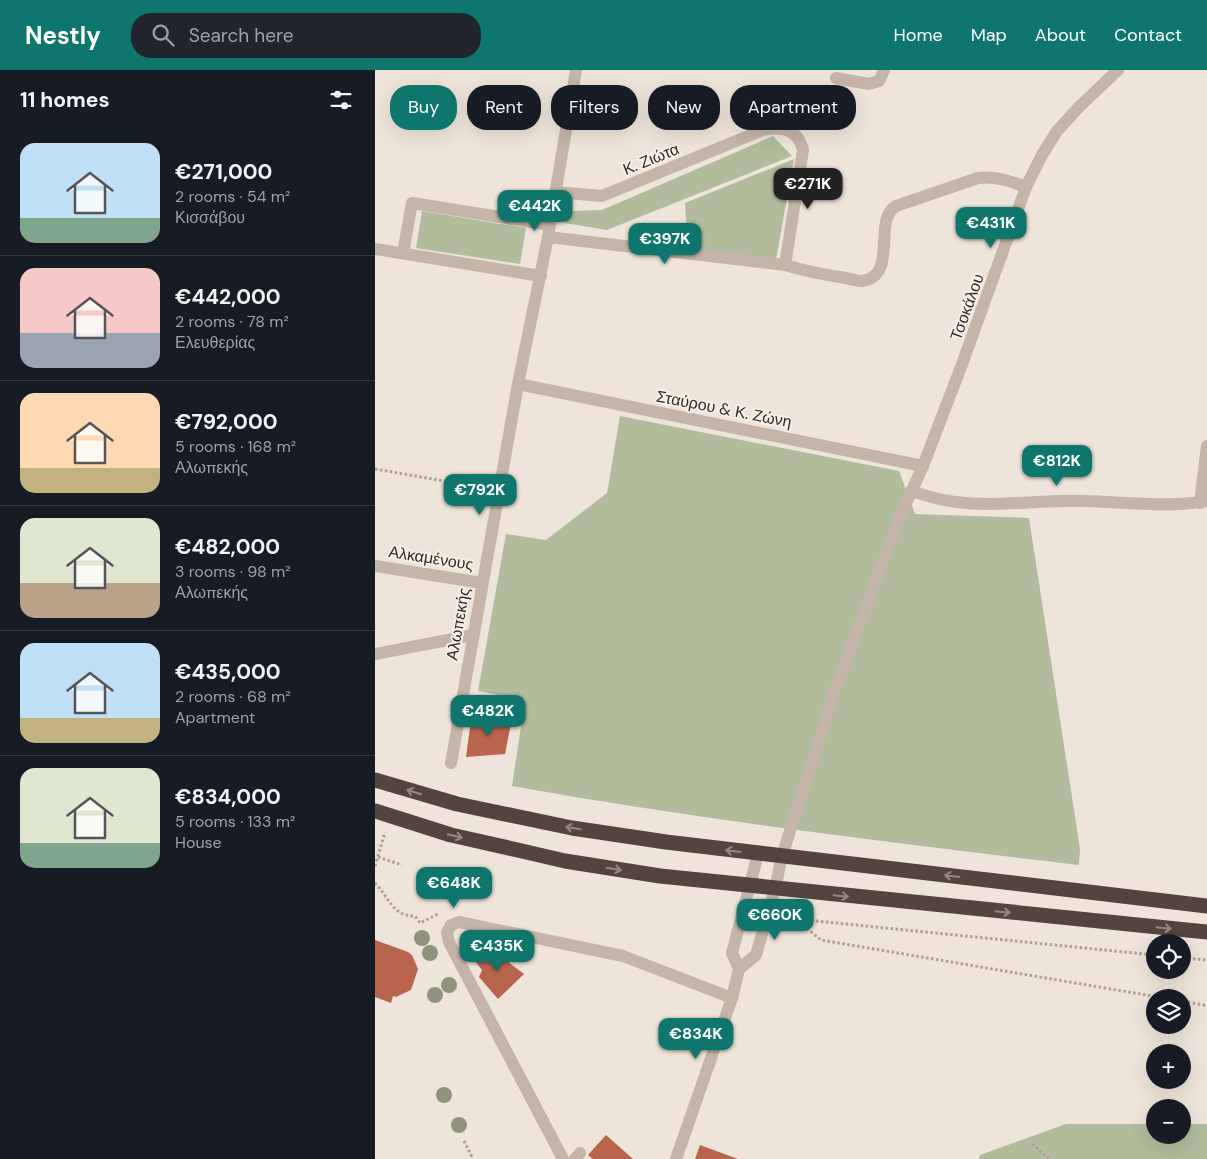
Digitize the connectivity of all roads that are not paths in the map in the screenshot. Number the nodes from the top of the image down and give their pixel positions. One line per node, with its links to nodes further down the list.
1 (576, 70): 6 (street, Αλωπεκής)
2 (883, 70): 4 (street)
3 (1119, 70): 5 (street, Τσοκάλου)
4 (836, 78)
5 (1026, 188): 10 (street); 14 (street, Τσοκάλου)
6 (556, 192): 7 (street, Αλωπεκής); 10 (street, Κ. Ζιώτα)
7 (549, 231): 9 (street); 10 (street); 11 (street, Αλωπεκής)
8 (375, 249): 9 (street)
9 (403, 253): 11 (street)
10 (785, 265)
11 (541, 276): 12 (street, Αλωπεκής)
12 (518, 384): 14 (street, Σταύρου & Κ. Ζώνη); 18 (street, Αλωπεκής)
13 (1207, 446): 16 (street)
14 (923, 466): 15 (street, Τσοκάλου)
15 (912, 491): 16 (street); 25 (street, Τσοκάλου)
16 (1203, 502)
17 (375, 566): 18 (street, Αλκαμένους)
18 (482, 583): 19 (street, Αλωπεκής)
19 (473, 634): 20 (street); 21 (street, Αλωπεκής)
20 (375, 654)
21 (451, 762)
22 (375, 780): 24 (highway, one-way to 22)
23 (375, 811): 26 (highway, one-way to 26)
24 (758, 854): 25 (highway); 26 (street)
25 (782, 856): 27 (street, Τσοκάλου); 28 (highway, one-way to 25)
26 (750, 887): 27 (highway); 30 (street)
27 (775, 889): 29 (highway, one-way to 29); 30 (street, Τσοκάλου)
28 (1207, 906)
29 (1207, 932)
30 (739, 969): 31 (street)
31 (731, 998): 32 (street); 33 (street)
32 (563, 1159)
33 (676, 1159)

